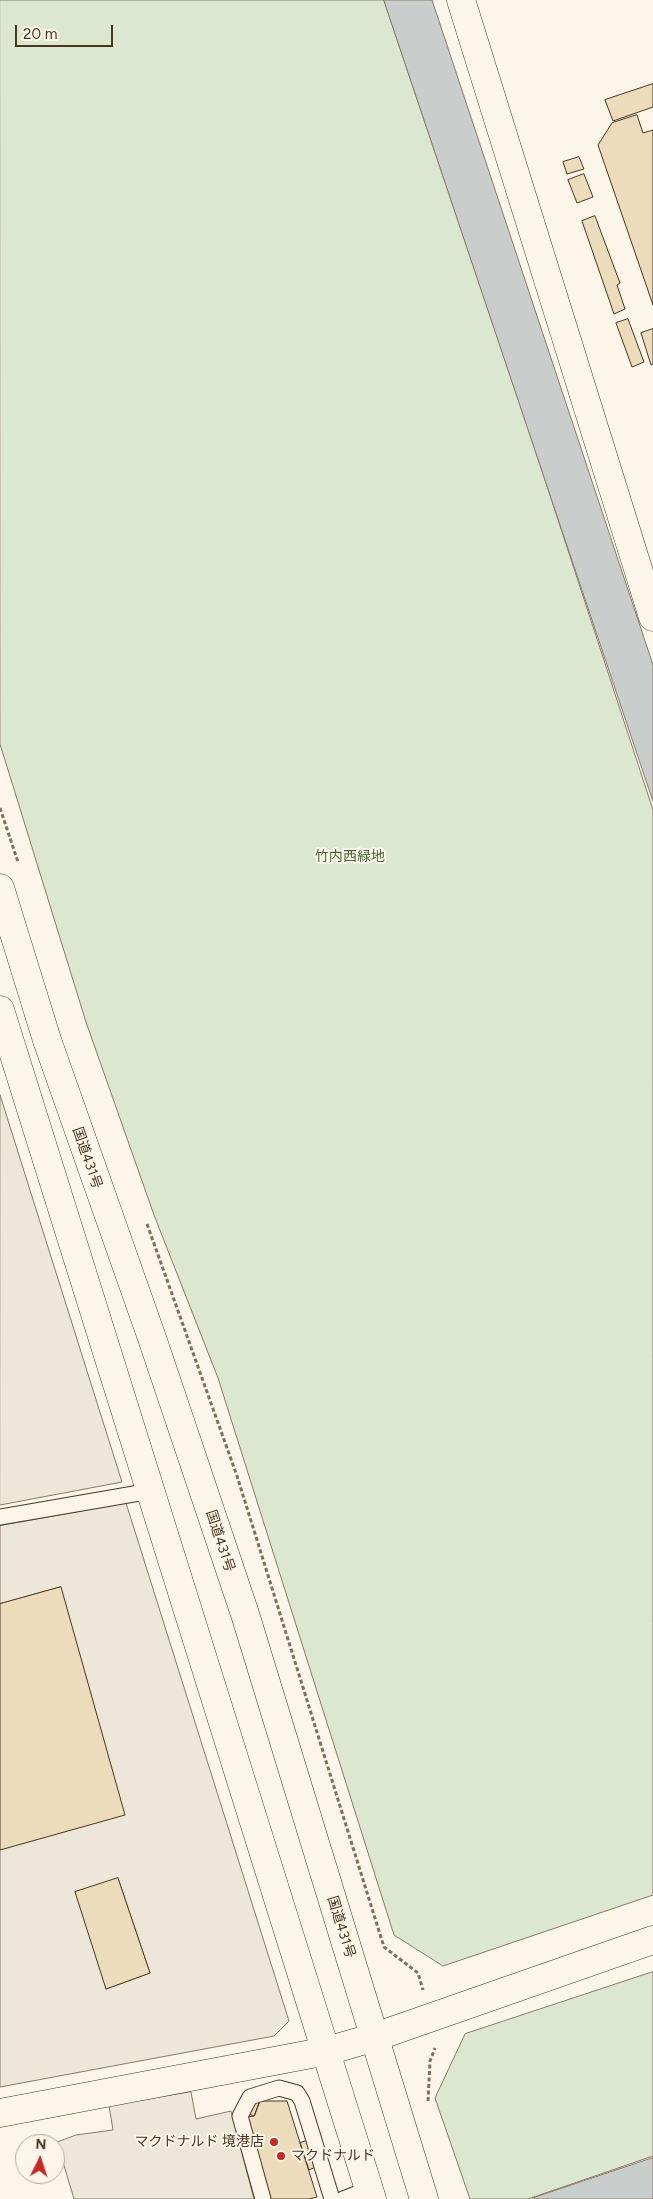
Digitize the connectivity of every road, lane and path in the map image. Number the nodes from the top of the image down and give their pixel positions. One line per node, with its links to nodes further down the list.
1 (461, 0): 2 (main road)
2 (653, 617)
3 (0, 888): 8 (main road, 国道431号)
4 (0, 1010): 5 (main road)
5 (152, 1491): 6 (lane); 10 (main road)
6 (0, 1517)
7 (653, 1940): 8 (main road)
8 (375, 2037): 10 (main road); 17 (main road, 国道431号)
9 (436, 2045): 11 (path)
10 (327, 2051): 12 (main road); 13 (main road)
11 (428, 2104)
12 (0, 2113)
13 (371, 2194): 16 (lane)
14 (263, 2199): 15 (lane)
15 (332, 2199)
16 (343, 2199)
17 (424, 2199)

